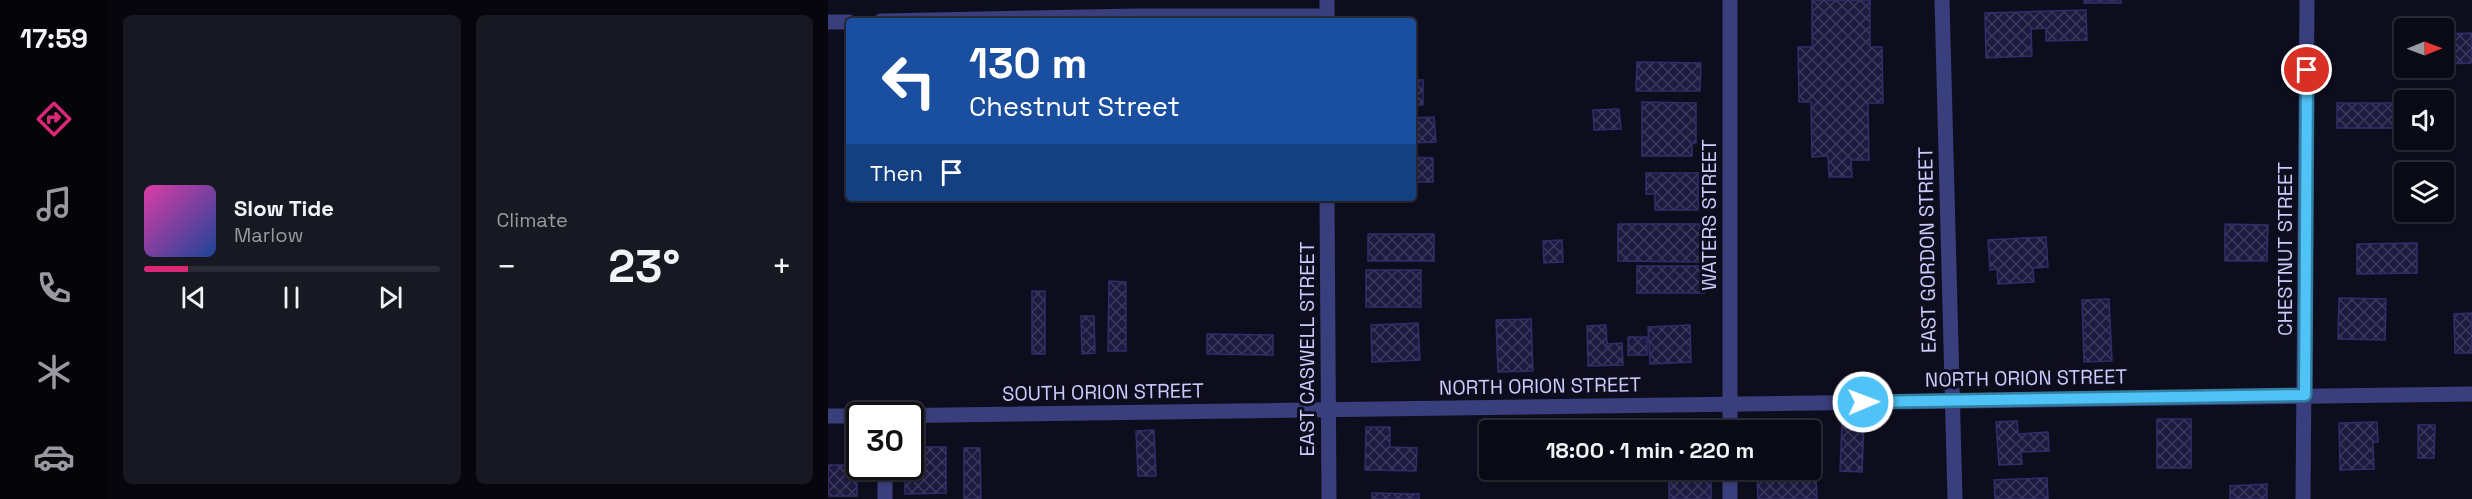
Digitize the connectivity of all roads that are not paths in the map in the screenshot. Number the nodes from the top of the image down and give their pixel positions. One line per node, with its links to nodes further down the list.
1 (1327, 0): 7 (street)
2 (1730, 0): 14 (street, WATERS STREET)
3 (1942, 0): 13 (street, EAST GORDON STREET)
4 (2307, 0): 12 (street, CHESTNUT STREET)
5 (1035, 18): 6 (street)
6 (1264, 18)
7 (1327, 18)
8 (828, 22): 9 (street)
9 (846, 22)
10 (1327, 201): 15 (street, EAST CASWELL STREET)
11 (2472, 394): 12 (street, NORTH ORION STREET)
12 (2305, 395): 13 (street, NORTH ORION STREET); 26 (street, CHESTNUT STREET)
13 (1952, 400): 14 (street, NORTH ORION STREET); 25 (street, EAST GORDON STREET)
14 (1730, 404): 15 (street, NORTH ORION STREET); 19 (street, WATERS STREET)
15 (1328, 410): 16 (street, SOUTH ORION STREET); 23 (street, EAST CASWELL STREET)
16 (924, 415)
17 (828, 416): 18 (street)
18 (846, 416)
19 (1730, 420)
20 (885, 480): 22 (street)
21 (1730, 480): 24 (street)
22 (885, 499)
23 (1329, 499)
24 (1730, 499)
25 (1955, 499)
26 (2303, 499)

